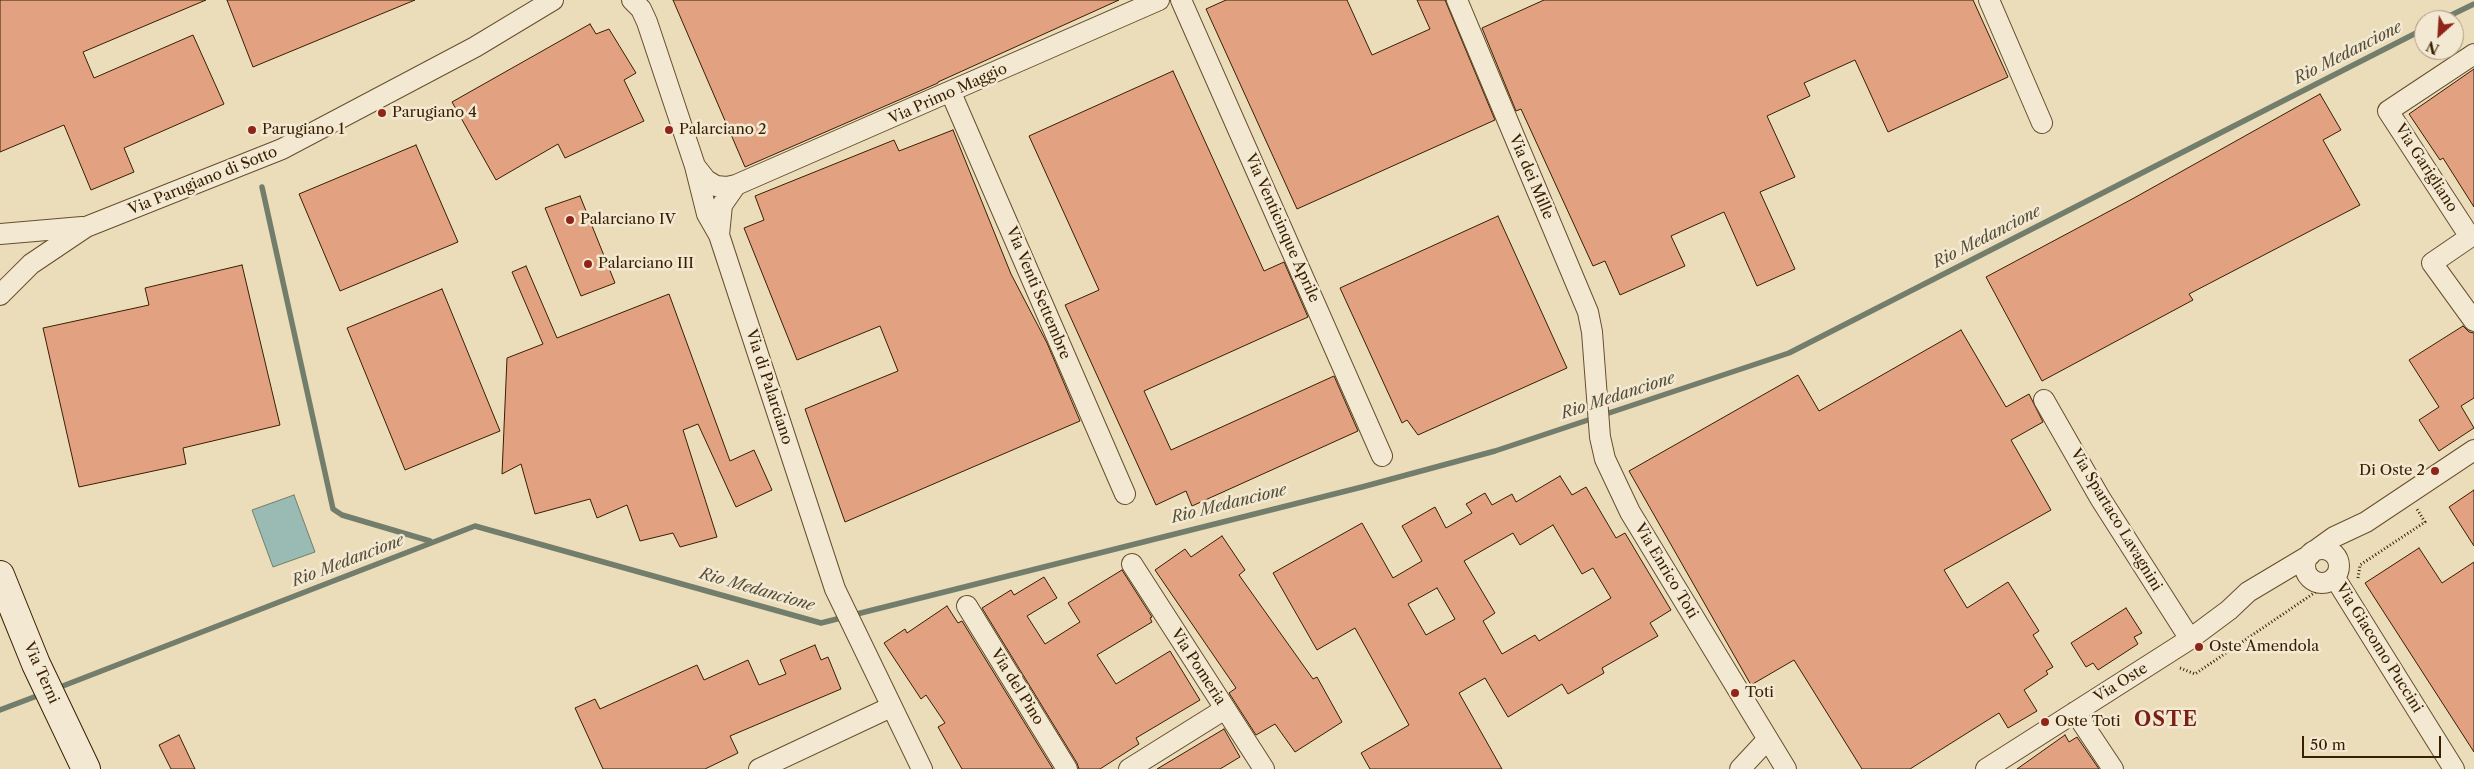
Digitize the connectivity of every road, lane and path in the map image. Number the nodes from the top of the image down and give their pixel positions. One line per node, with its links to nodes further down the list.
1 (553, 0): 12 (street, Via Parugiano di Sotto)
2 (632, 0): 10 (street, Via di Palarciano)
3 (1159, 0): 8 (street, Via Primo Maggio)
4 (1181, 0): 20 (street, Via Venticinque Aprile)
5 (1457, 0): 17 (street, Via dei Mille)
6 (1989, 0): 9 (street)
7 (2474, 54): 16 (street, Via Garigliano)
8 (951, 93): 11 (street, Via Primo Maggio); 21 (street, Via Venti Settembre)
9 (2042, 123)
10 (695, 166): 11 (street, Via Primo Maggio); 14 (street, Via di Palarciano)
11 (736, 185): 14 (street)
12 (86, 227): 13 (street, Via Parugiano di Sotto); 15 (street, Via Parugiano di Sotto)
13 (0, 234)
14 (719, 235): 30 (street, Via di Palarciano)
15 (0, 295)
16 (2474, 322)
17 (1595, 357): 33 (street, Via Enrico Toti)
18 (2044, 400): 29 (street, Via Spartaco Lavagnini)
19 (2474, 450): 22 (street, Via Oste)
20 (1382, 456)
21 (1125, 494)
22 (2313, 553): 25 (street); 26 (street); 28 (street, Via Oste)
23 (1132, 564): 31 (street, Via Pomeria)
24 (0, 575): 34 (street, Via Terni)
25 (2335, 578): 26 (street); 44 (street, Via Giacomo Puccini)
26 (2314, 581): 28 (street, Via Oste)
27 (967, 606): 37 (street, Via del Pino)
28 (2230, 610): 29 (street, Via Oste)
29 (2190, 639): 32 (street, Via Oste)
30 (891, 707): 35 (street); 36 (street, Via di Palarciano)
31 (1225, 709): 38 (street); 39 (street, Via Pomeria)
32 (2075, 712): 42 (street, Via Oste); 43 (street)
33 (1767, 740): 40 (street); 41 (street, Via Enrico Toti)
34 (86, 769)
35 (759, 769)
36 (922, 769)
37 (1068, 769)
38 (1129, 769)
39 (1264, 769)
40 (1740, 769)
41 (1786, 769)
42 (1986, 769)
43 (2113, 769)
44 (2454, 769)

